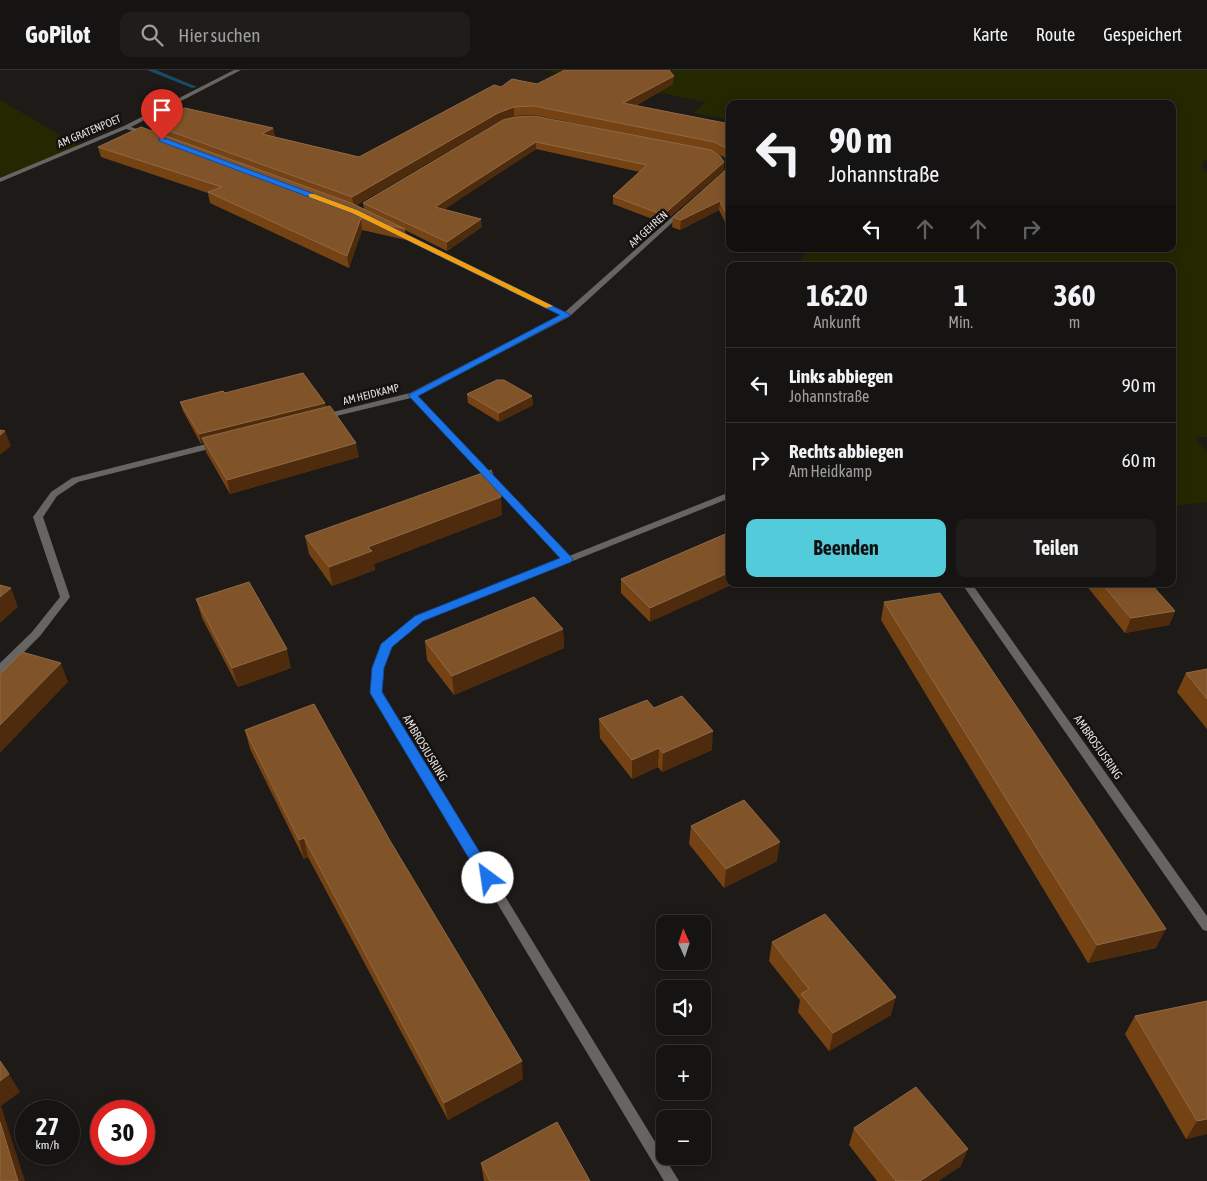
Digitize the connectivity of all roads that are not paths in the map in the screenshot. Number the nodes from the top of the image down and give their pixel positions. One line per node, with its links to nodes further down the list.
1 (238, 70): 2 (street, AM GRATENPOET)
2 (126, 127): 3 (street); 4 (street, AM GRATENPOET)
3 (154, 137)
4 (0, 180)
5 (684, 210): 7 (street, AM GEHREN)
6 (390, 228): 7 (street)
7 (566, 315): 8 (street, AM HEIDKAMP)
8 (412, 395): 9 (street, AM HEIDKAMP); 12 (street)
9 (316, 420)
10 (229, 441): 14 (street)
11 (726, 497): 12 (street, AMBROSIUSRING)
12 (567, 559): 16 (street, AMBROSIUSRING)
13 (969, 587): 15 (street, AMBROSIUSRING)
14 (0, 669)
15 (1207, 926)
16 (672, 1181)

